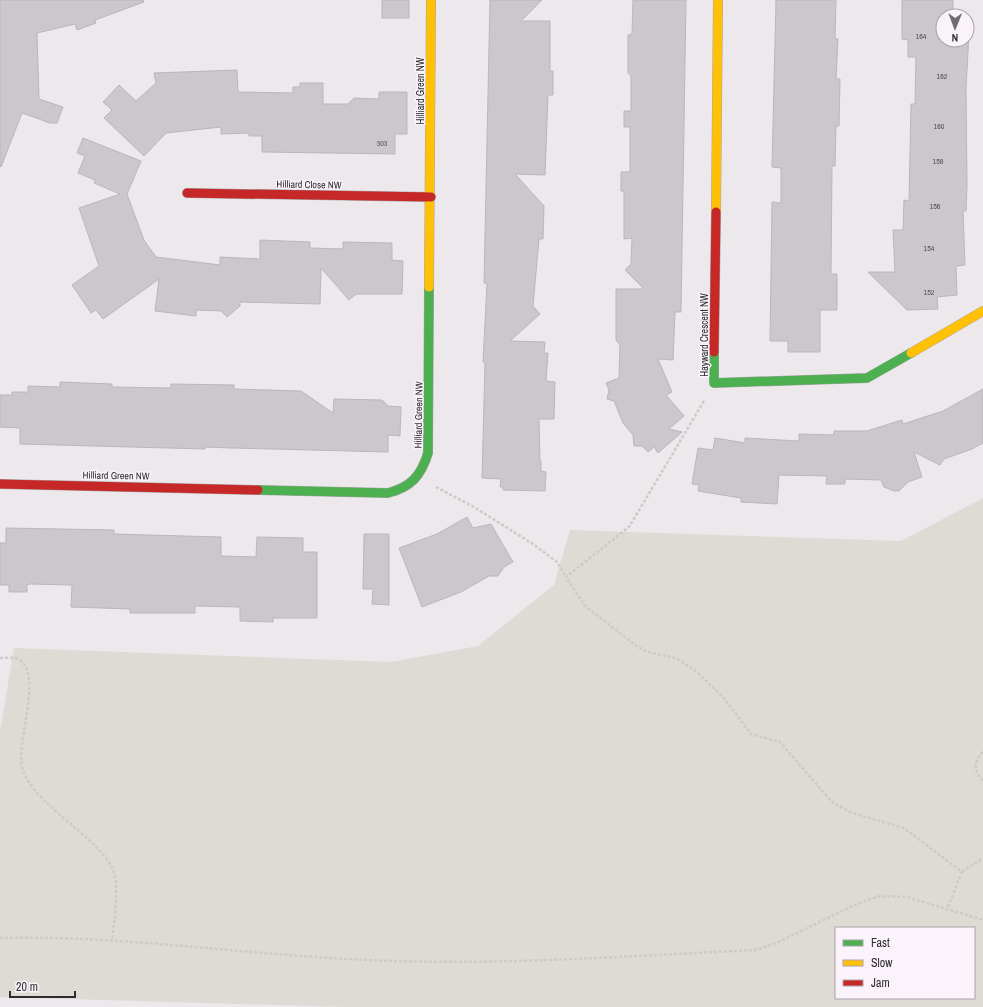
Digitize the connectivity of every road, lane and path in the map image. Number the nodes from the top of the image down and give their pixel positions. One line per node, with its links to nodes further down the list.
1 (431, 0): 4 (street, Hilliard Green NW)
2 (718, 0): 6 (street, Hayward Crescent NW)
3 (188, 193): 4 (street, Hilliard Close NW)
4 (431, 197): 7 (street, Hilliard Green NW)
5 (983, 311): 6 (street, Hayward Crescent NW)
6 (714, 383): 9 (path)
7 (417, 479): 8 (street, Hilliard Green NW); 9 (path)
8 (0, 484)
9 (566, 576): 14 (path)
10 (0, 658): 18 (path)
11 (983, 752): 12 (path)
12 (983, 780)
13 (983, 858): 14 (path)
14 (962, 872): 15 (path)
15 (947, 909): 16 (path); 18 (path)
16 (983, 920)
17 (0, 938): 18 (path)
18 (112, 940)

